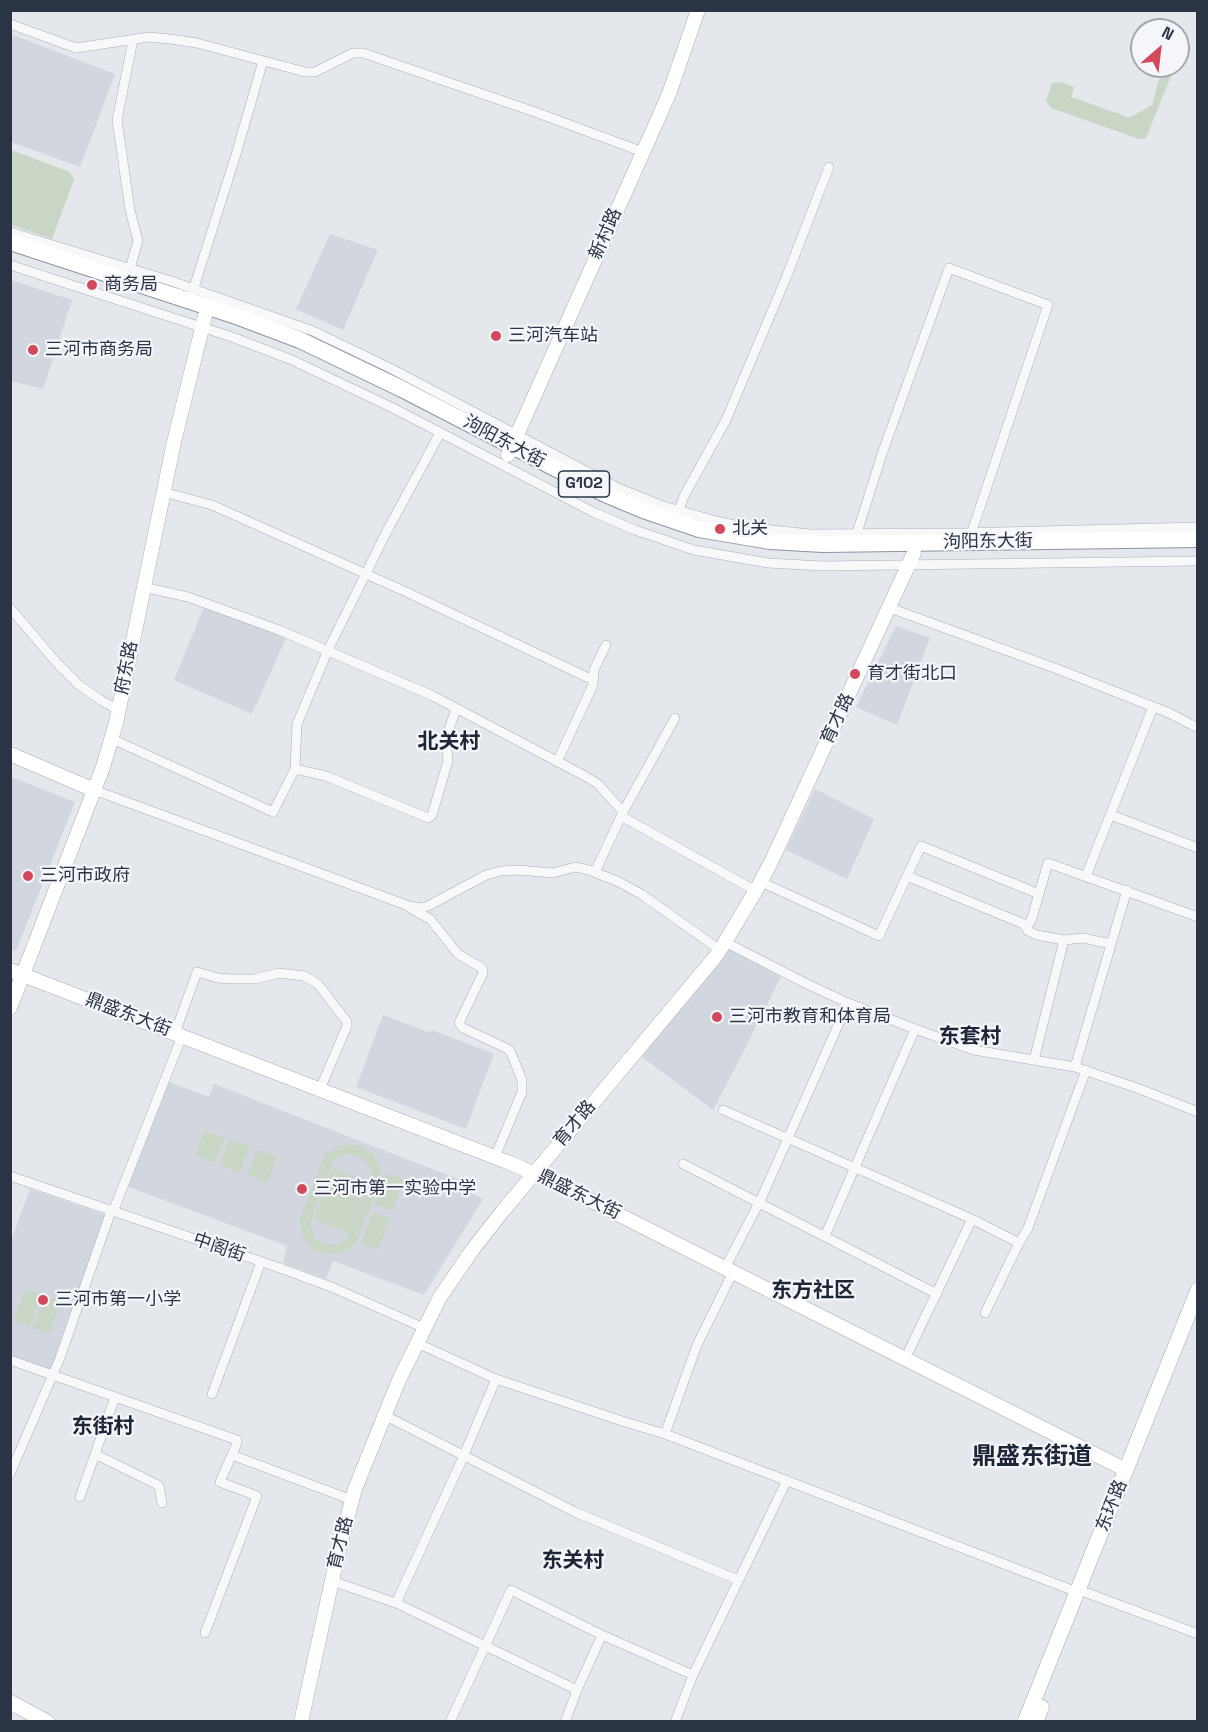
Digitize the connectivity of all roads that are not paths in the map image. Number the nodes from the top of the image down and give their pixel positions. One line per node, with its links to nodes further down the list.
1 (698, 10): 5 (main road, 新村路)
2 (10, 24): 3 (street)
3 (133, 40): 4 (street); 11 (street)
4 (263, 61): 5 (street); 12 (street)
5 (643, 152): 15 (main road, 新村路)
6 (829, 167): 17 (street)
7 (10, 232): 11 (street)
8 (10, 242): 11 (highway, 泃阳东大街 / G102)
9 (10, 252): 13 (highway, 泃阳东大街 / G102)
10 (10, 265): 13 (street)
11 (129, 274): 12 (highway, 泃阳东大街 / G102)
12 (192, 295): 15 (highway, 泃阳东大街 / G102)
13 (204, 322): 14 (street); 15 (highway, 泃阳东大街 / G102); 16 (main road, 府东路)
14 (440, 433): 23 (street); 25 (street)
15 (512, 446): 17 (highway, 泃阳东大街 / G102); 23 (highway, 泃阳东大街 / G102)
16 (163, 492): 25 (street); 26 (main road, 府东路)
17 (677, 517): 20 (highway, 泃阳东大街 / G102)
18 (1197, 527): 19 (street)
19 (970, 538): 20 (highway, 泃阳东大街 / G102); 20 (street); 21 (highway, 泃阳东大街 / G102)
20 (855, 539)
21 (1197, 540)
22 (1197, 549): 23 (highway, 泃阳东大街 / G102)
23 (912, 559): 24 (street); 28 (main road, 育才路)
24 (1197, 561)
25 (366, 574): 30 (street); 31 (street)
26 (143, 586): 30 (street); 34 (main road, 府东路)
27 (10, 608): 34 (street)
28 (890, 608): 32 (street); 48 (main road, 育才路)
29 (606, 645): 31 (street)
30 (328, 650): 33 (street); 40 (street)
31 (593, 680): 39 (street)
32 (1154, 707): 36 (street); 43 (street)
33 (456, 709): 39 (street); 40 (street)
34 (119, 710): 37 (main road, 府东路)
35 (675, 718): 42 (street)
36 (1197, 728)
37 (112, 739): 40 (street); 41 (main road, 府东路)
38 (10, 754): 41 (main road)
39 (557, 762): 42 (street)
40 (295, 769)
41 (94, 790): 51 (street); 57 (main road, 府东路)
42 (622, 814): 45 (street); 48 (street)
43 (1111, 815): 44 (street); 47 (street)
44 (1197, 848)
45 (595, 873): 51 (street); 56 (street)
46 (907, 876): 48 (street); 50 (street); 53 (street)
47 (1086, 876): 49 (street); 50 (street)
48 (758, 887): 56 (main road, 育才路)
49 (1127, 890): 52 (street); 55 (street)
50 (1039, 894): 53 (street)
51 (409, 906): 69 (street)
52 (1197, 917)
53 (1024, 924): 54 (street)
54 (1064, 940): 55 (street); 62 (street)
55 (1111, 944): 63 (street)
56 (722, 946): 58 (street); 72 (main road, 育才路)
57 (17, 972): 59 (main road, 府东路); 61 (main road, 鼎盛东大街)
58 (848, 1003): 60 (street); 68 (street)
59 (10, 1008)
60 (915, 1029): 62 (street); 71 (street)
61 (179, 1035): 65 (main road, 鼎盛东大街); 65 (street); 75 (street)
62 (1034, 1060): 63 (street)
63 (1075, 1066): 64 (street)
64 (1086, 1070): 67 (street); 78 (street)
65 (320, 1089): 69 (main road, 鼎盛东大街)
66 (723, 1110): 68 (street)
67 (1197, 1112)
68 (788, 1138): 71 (street); 74 (street)
69 (495, 1157): 72 (main road, 鼎盛东大街)
70 (683, 1164): 74 (street)
71 (855, 1168): 76 (street); 77 (street)
72 (534, 1173): 80 (main road, 鼎盛东大街); 85 (main road, 育才路)
73 (10, 1176): 75 (street, 中阁街)
74 (759, 1203): 77 (street); 80 (street)
75 (112, 1211): 79 (street, 中阁街); 89 (street)
76 (972, 1219): 78 (street); 82 (street)
77 (825, 1236): 82 (street)
78 (1019, 1243): 83 (street)
79 (261, 1262): 85 (street, 中阁街); 91 (street)
80 (729, 1270): 87 (main road, 鼎盛东大街); 94 (street)
81 (1197, 1290): 98 (main road, 东环路)
82 (937, 1294): 87 (street)
83 (985, 1313)
84 (1197, 1316): 106 (main road, 东环路)
85 (424, 1328): 86 (main road, 育才路)
86 (417, 1343): 90 (street); 93 (main road, 育才路)
87 (905, 1359): 98 (main road, 鼎盛东大街)
88 (10, 1360): 89 (street)
89 (53, 1375): 92 (street); 99 (street)
90 (496, 1379): 94 (street); 97 (street)
91 (212, 1394)
92 (115, 1397): 95 (street); 96 (street)
93 (384, 1415): 97 (street); 102 (main road, 育才路)
94 (665, 1434): 100 (street)
95 (95, 1454): 101 (street); 103 (street)
96 (232, 1455): 102 (street); 108 (street)
97 (464, 1456): 104 (street); 107 (street)
98 (1126, 1470): 106 (main road, 东环路)
99 (10, 1474)
100 (787, 1480): 104 (street); 106 (street)
101 (80, 1497)
102 (352, 1500): 105 (main road, 育才路)
103 (162, 1503)
104 (738, 1580): 112 (street)
105 (332, 1581): 107 (street); 119 (main road, 育才路)
106 (1082, 1593): 109 (street); 116 (main road, 东环路)
107 (396, 1603): 111 (street)
108 (205, 1633)
109 (1197, 1634)
110 (602, 1635): 111 (street); 112 (street); 113 (street)
111 (485, 1645): 113 (street); 120 (street)
112 (693, 1675): 122 (street)
113 (577, 1690): 121 (street)
114 (10, 1702): 118 (main road)
115 (10, 1713): 117 (main road)
116 (1037, 1713): 123 (main road, 东环路)
117 (26, 1722)
118 (47, 1722)
119 (301, 1722)
120 (450, 1722)
121 (565, 1722)
122 (675, 1722)
123 (1025, 1722)

